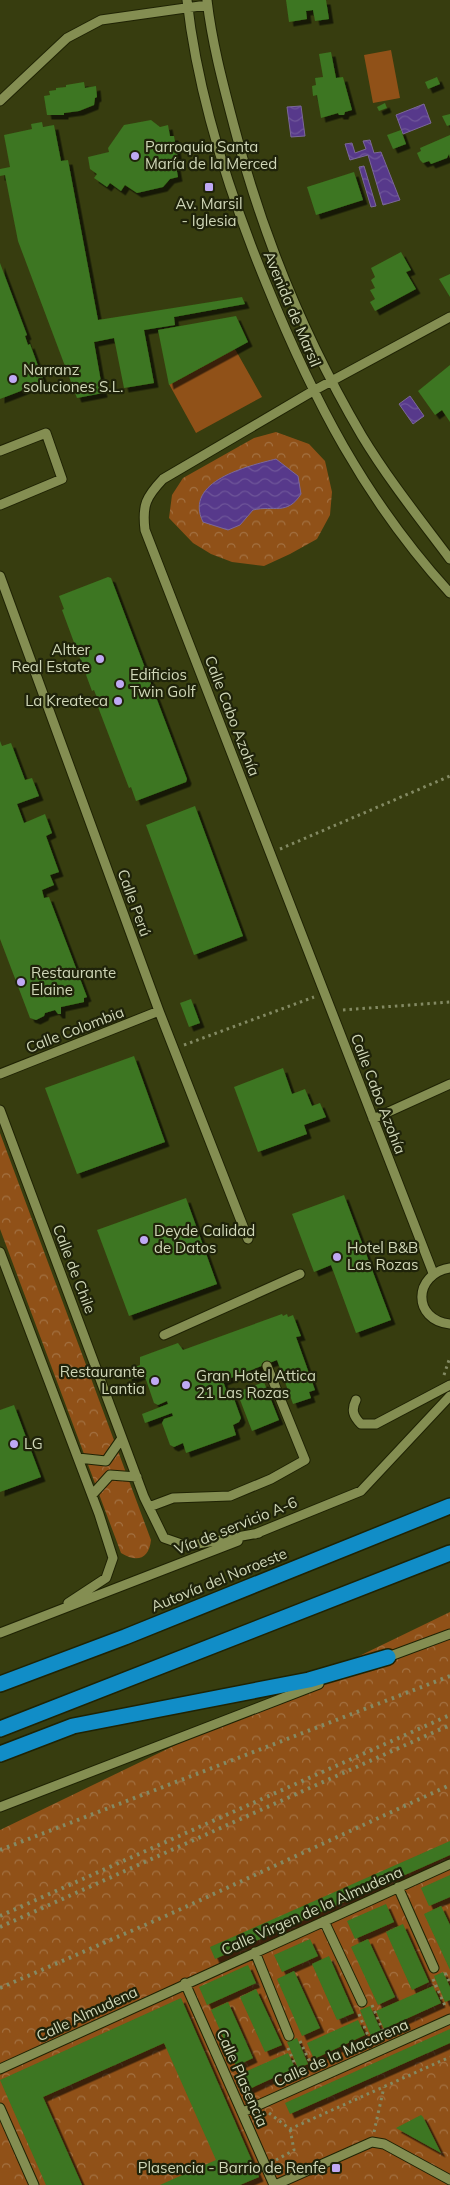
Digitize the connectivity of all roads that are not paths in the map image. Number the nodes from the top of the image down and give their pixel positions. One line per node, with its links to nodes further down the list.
1 (187, 3): 2 (street); 3 (street); 6 (street, Avenida de Marsil)
2 (207, 3): 5 (street, Avenida de Marsil)
3 (0, 101)
4 (450, 317): 5 (street, Calle Cabo Azohía)
5 (332, 381): 6 (street, Calle Cabo Azohía); 9 (street, Avenida de Marsil)
6 (313, 391): 11 (street, Avenida de Marsil); 16 (street, Calle Cabo Azohía)
7 (0, 451): 8 (street)
8 (0, 503)
9 (450, 559)
10 (0, 576): 12 (street, Calle Perú)
11 (450, 593)
12 (159, 1011): 13 (street, Calle Colombia); 17 (street, Calle Perú)
13 (0, 1074)
14 (450, 1084): 16 (street)
15 (0, 1110): 28 (street, Calle de Chile)
16 (373, 1119): 21 (street, Calle Cabo Azohía)
17 (248, 1239)
18 (0, 1252): 29 (street)
19 (450, 1268): 21 (street)
20 (300, 1274): 23 (street)
21 (433, 1274): 22 (street)
22 (450, 1324)
23 (164, 1335)
24 (267, 1366): 33 (street)
25 (450, 1385): 27 (street)
26 (450, 1396): 34 (street, Vía de servicio A-6)
27 (356, 1400)
28 (122, 1438): 29 (street); 30 (street, Calle de Chile)
29 (78, 1458): 31 (street)
30 (137, 1478): 31 (street); 33 (street, Calle de Chile)
31 (92, 1495): 36 (street)
32 (450, 1506): 40 (highway, Autovía del Noroeste)
33 (149, 1507): 34 (street, Calle de Chile)
34 (259, 1533): 36 (street, Vía de servicio A-6)
35 (450, 1554): 41 (highway)
36 (54, 1612): 37 (street, Vía de servicio A-6)
37 (0, 1633)
38 (450, 1634): 39 (street)
39 (388, 1657): 42 (highway); 43 (street)
40 (0, 1684)
41 (0, 1729)
42 (0, 1754)
43 (0, 1808)
44 (450, 1864): 45 (street, Calle Virgen de la Almudena)
45 (398, 1887): 46 (street, Calle Virgen de la Almudena); 48 (street)
46 (324, 1921): 47 (street, Calle Virgen de la Almudena); 50 (street)
47 (254, 1952): 49 (street, Calle Virgen de la Almudena); 52 (street)
48 (434, 1968)
49 (185, 1983): 53 (street, Calle Almudena); 55 (street, Calle Plasencia)
50 (362, 2002)
51 (448, 2014): 55 (street, Calle de la Macarena)
52 (289, 2036)
53 (0, 2069)
54 (0, 2108): 57 (street)
55 (243, 2112): 58 (street, Calle Plasencia)
56 (450, 2180): 58 (street)
57 (34, 2185)
58 (274, 2185)

